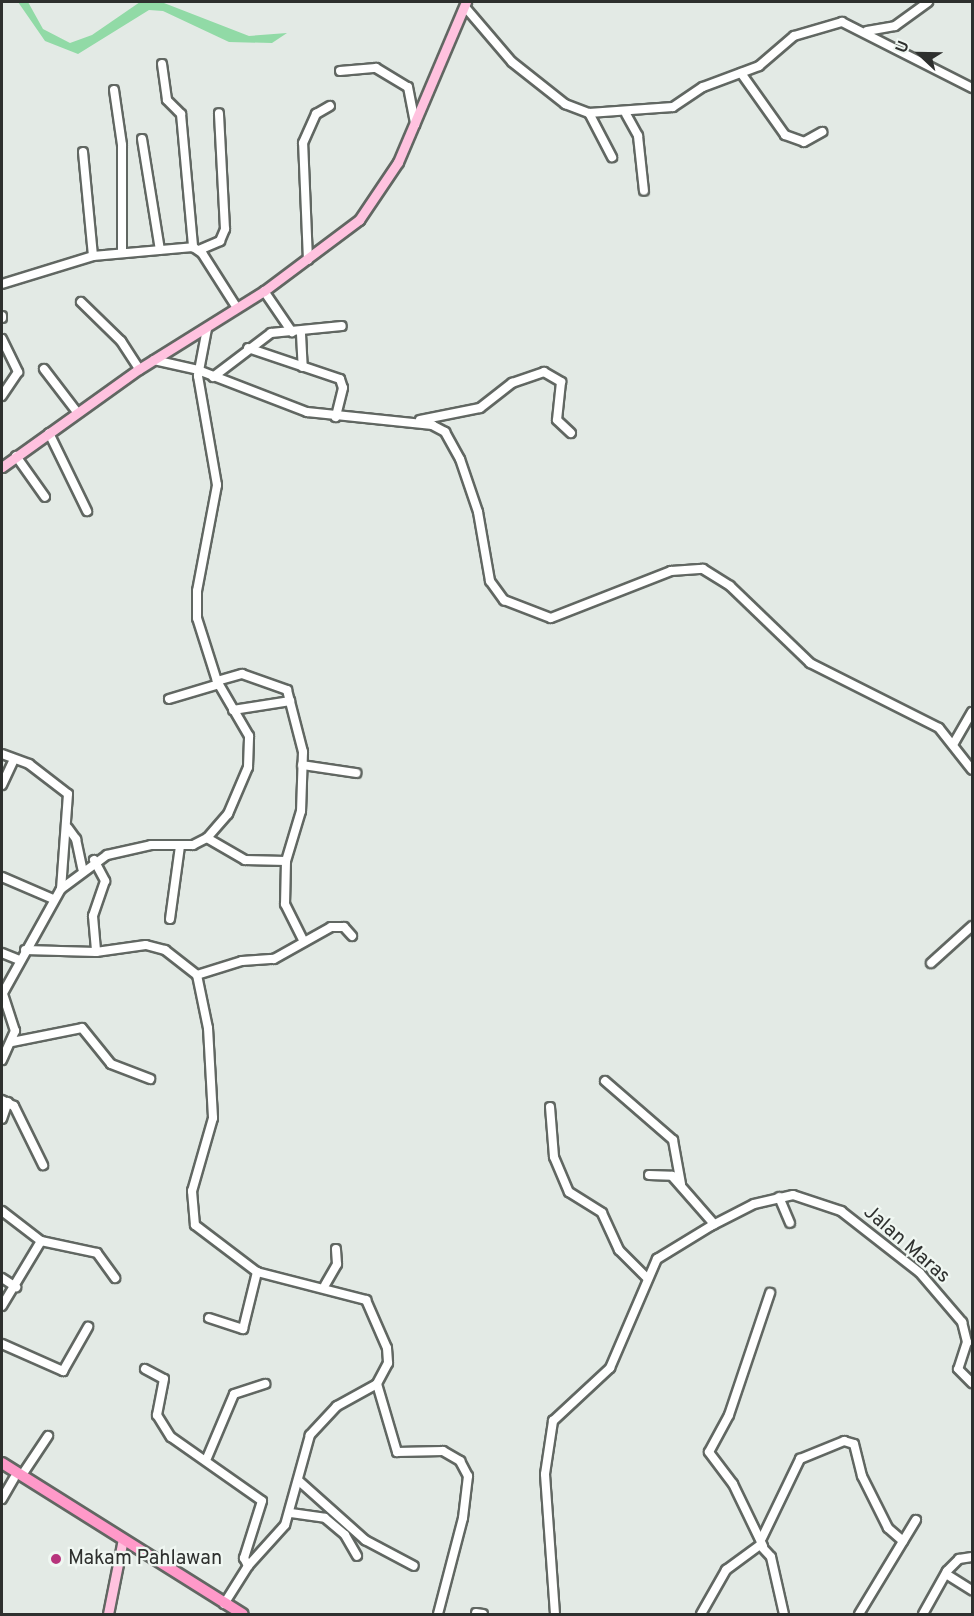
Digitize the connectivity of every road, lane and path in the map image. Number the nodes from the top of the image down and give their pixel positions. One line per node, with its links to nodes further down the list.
1 (928, 2): 3 (street)
2 (466, 4): 11 (street); 13 (main road)
3 (867, 31): 6 (street); 7 (street)
4 (162, 64): 19 (street)
5 (340, 71): 13 (street)
6 (741, 73): 12 (street); 14 (street)
7 (972, 88)
8 (114, 90): 20 (street)
9 (330, 106): 23 (street)
10 (219, 113): 19 (street)
11 (589, 113): 12 (street); 17 (street)
12 (626, 114): 18 (street)
13 (415, 124): 23 (main road)
14 (822, 132)
15 (142, 139): 21 (street)
16 (83, 152): 22 (street)
17 (612, 157)
18 (645, 190)
19 (196, 249): 21 (street); 27 (street)
20 (122, 250): 21 (street); 22 (street)
21 (160, 250)
22 (93, 256): 24 (street)
23 (308, 260): 25 (main road)
24 (2, 284)
25 (264, 291): 27 (main road); 30 (street)
26 (81, 302): 37 (street)
27 (237, 308): 29 (main road)
28 (342, 326): 31 (street)
29 (207, 329): 34 (main road); 38 (street)
30 (292, 332): 31 (street); 33 (street)
31 (301, 334): 35 (street)
32 (2, 339): 40 (street)
33 (248, 348): 35 (street); 39 (street)
34 (154, 360): 37 (main road); 38 (street)
35 (303, 368): 42 (street)
36 (44, 369): 41 (street)
37 (139, 369): 41 (main road)
38 (198, 370): 39 (street); 50 (street)
39 (213, 377): 42 (street)
40 (2, 396)
41 (77, 412): 44 (main road)
42 (336, 417): 43 (street)
43 (415, 420): 45 (street); 55 (street)
44 (50, 433): 46 (main road); 49 (street)
45 (571, 433)
46 (16, 456): 47 (main road); 48 (street)
47 (2, 467)
48 (45, 497)
49 (87, 511)
50 (218, 683): 51 (street); 52 (street); 53 (street)
51 (169, 699)
52 (290, 701): 53 (street); 58 (street)
53 (233, 710): 63 (street)
54 (972, 712): 55 (street)
55 (954, 743): 59 (street)
56 (2, 754): 57 (street)
57 (13, 761): 61 (street); 62 (street)
58 (302, 765): 60 (street); 66 (street)
59 (972, 770)
60 (356, 773)
61 (2, 785)
62 (68, 828): 67 (street); 69 (street)
63 (207, 838): 64 (street); 66 (street)
64 (180, 846): 65 (street); 71 (street)
65 (94, 860): 67 (street); 76 (street)
66 (286, 861): 74 (street)
67 (82, 868): 69 (street)
68 (2, 878): 70 (street)
69 (61, 889): 70 (street)
70 (53, 899): 75 (street)
71 (170, 919)
72 (972, 926): 79 (street)
73 (351, 936): 74 (street)
74 (304, 942): 80 (street)
75 (25, 950): 76 (street); 78 (street)
76 (96, 952): 80 (street)
77 (2, 953): 78 (street)
78 (18, 960): 81 (street)
79 (931, 963)
80 (197, 975): 98 (street)
81 (3, 993): 82 (street)
82 (12, 1042): 83 (street); 84 (street)
83 (2, 1060)
84 (150, 1079)
85 (605, 1081): 91 (street)
86 (5, 1101): 88 (street); 89 (street)
87 (550, 1107): 101 (street)
88 (2, 1119)
89 (43, 1165)
90 (648, 1175): 91 (street)
91 (681, 1184): 95 (street)
92 (779, 1197): 94 (street); 95 (street, Jalan Maras); 110 (street, Jalan Maras)
93 (2, 1211): 96 (street)
94 (790, 1223)
95 (714, 1224): 101 (street, Jalan Maras)
96 (41, 1241): 100 (street); 103 (street)
97 (336, 1249): 102 (street)
98 (257, 1272): 102 (street); 106 (street)
99 (2, 1278): 103 (street)
100 (114, 1278)
101 (647, 1278): 137 (street, Jalan Maras)
102 (325, 1285): 112 (street)
103 (16, 1287): 105 (street)
104 (770, 1293): 124 (street)
105 (2, 1306)
106 (208, 1318)
107 (88, 1327): 108 (street)
108 (2, 1344)
109 (145, 1369): 114 (street)
110 (972, 1383)
111 (265, 1384): 114 (street)
112 (377, 1384): 118 (street); 136 (street)
113 (48, 1436): 117 (street)
114 (207, 1458): 127 (street)
115 (2, 1462): 117 (highway)
116 (2, 1470): 117 (highway)
117 (18, 1476): 119 (street); 123 (highway)
118 (298, 1481): 120 (street); 128 (street)
119 (2, 1498)
120 (291, 1513): 125 (street); 127 (street)
121 (916, 1520): 122 (street)
122 (903, 1541): 124 (street); 140 (street)
123 (124, 1542): 131 (highway); 133 (main road)
124 (762, 1542): 138 (street); 139 (street)
125 (357, 1556)
126 (972, 1557): 129 (street)
127 (248, 1566): 132 (street)
128 (414, 1566)
129 (946, 1574): 130 (street); 141 (street)
130 (972, 1590)
131 (206, 1595): 132 (highway); 134 (highway)
132 (224, 1604): 135 (highway)
133 (109, 1611)
134 (232, 1614)
135 (243, 1614)
136 (438, 1614)
137 (555, 1614)
138 (701, 1614)
139 (784, 1614)
140 (859, 1614)
141 (923, 1614)

